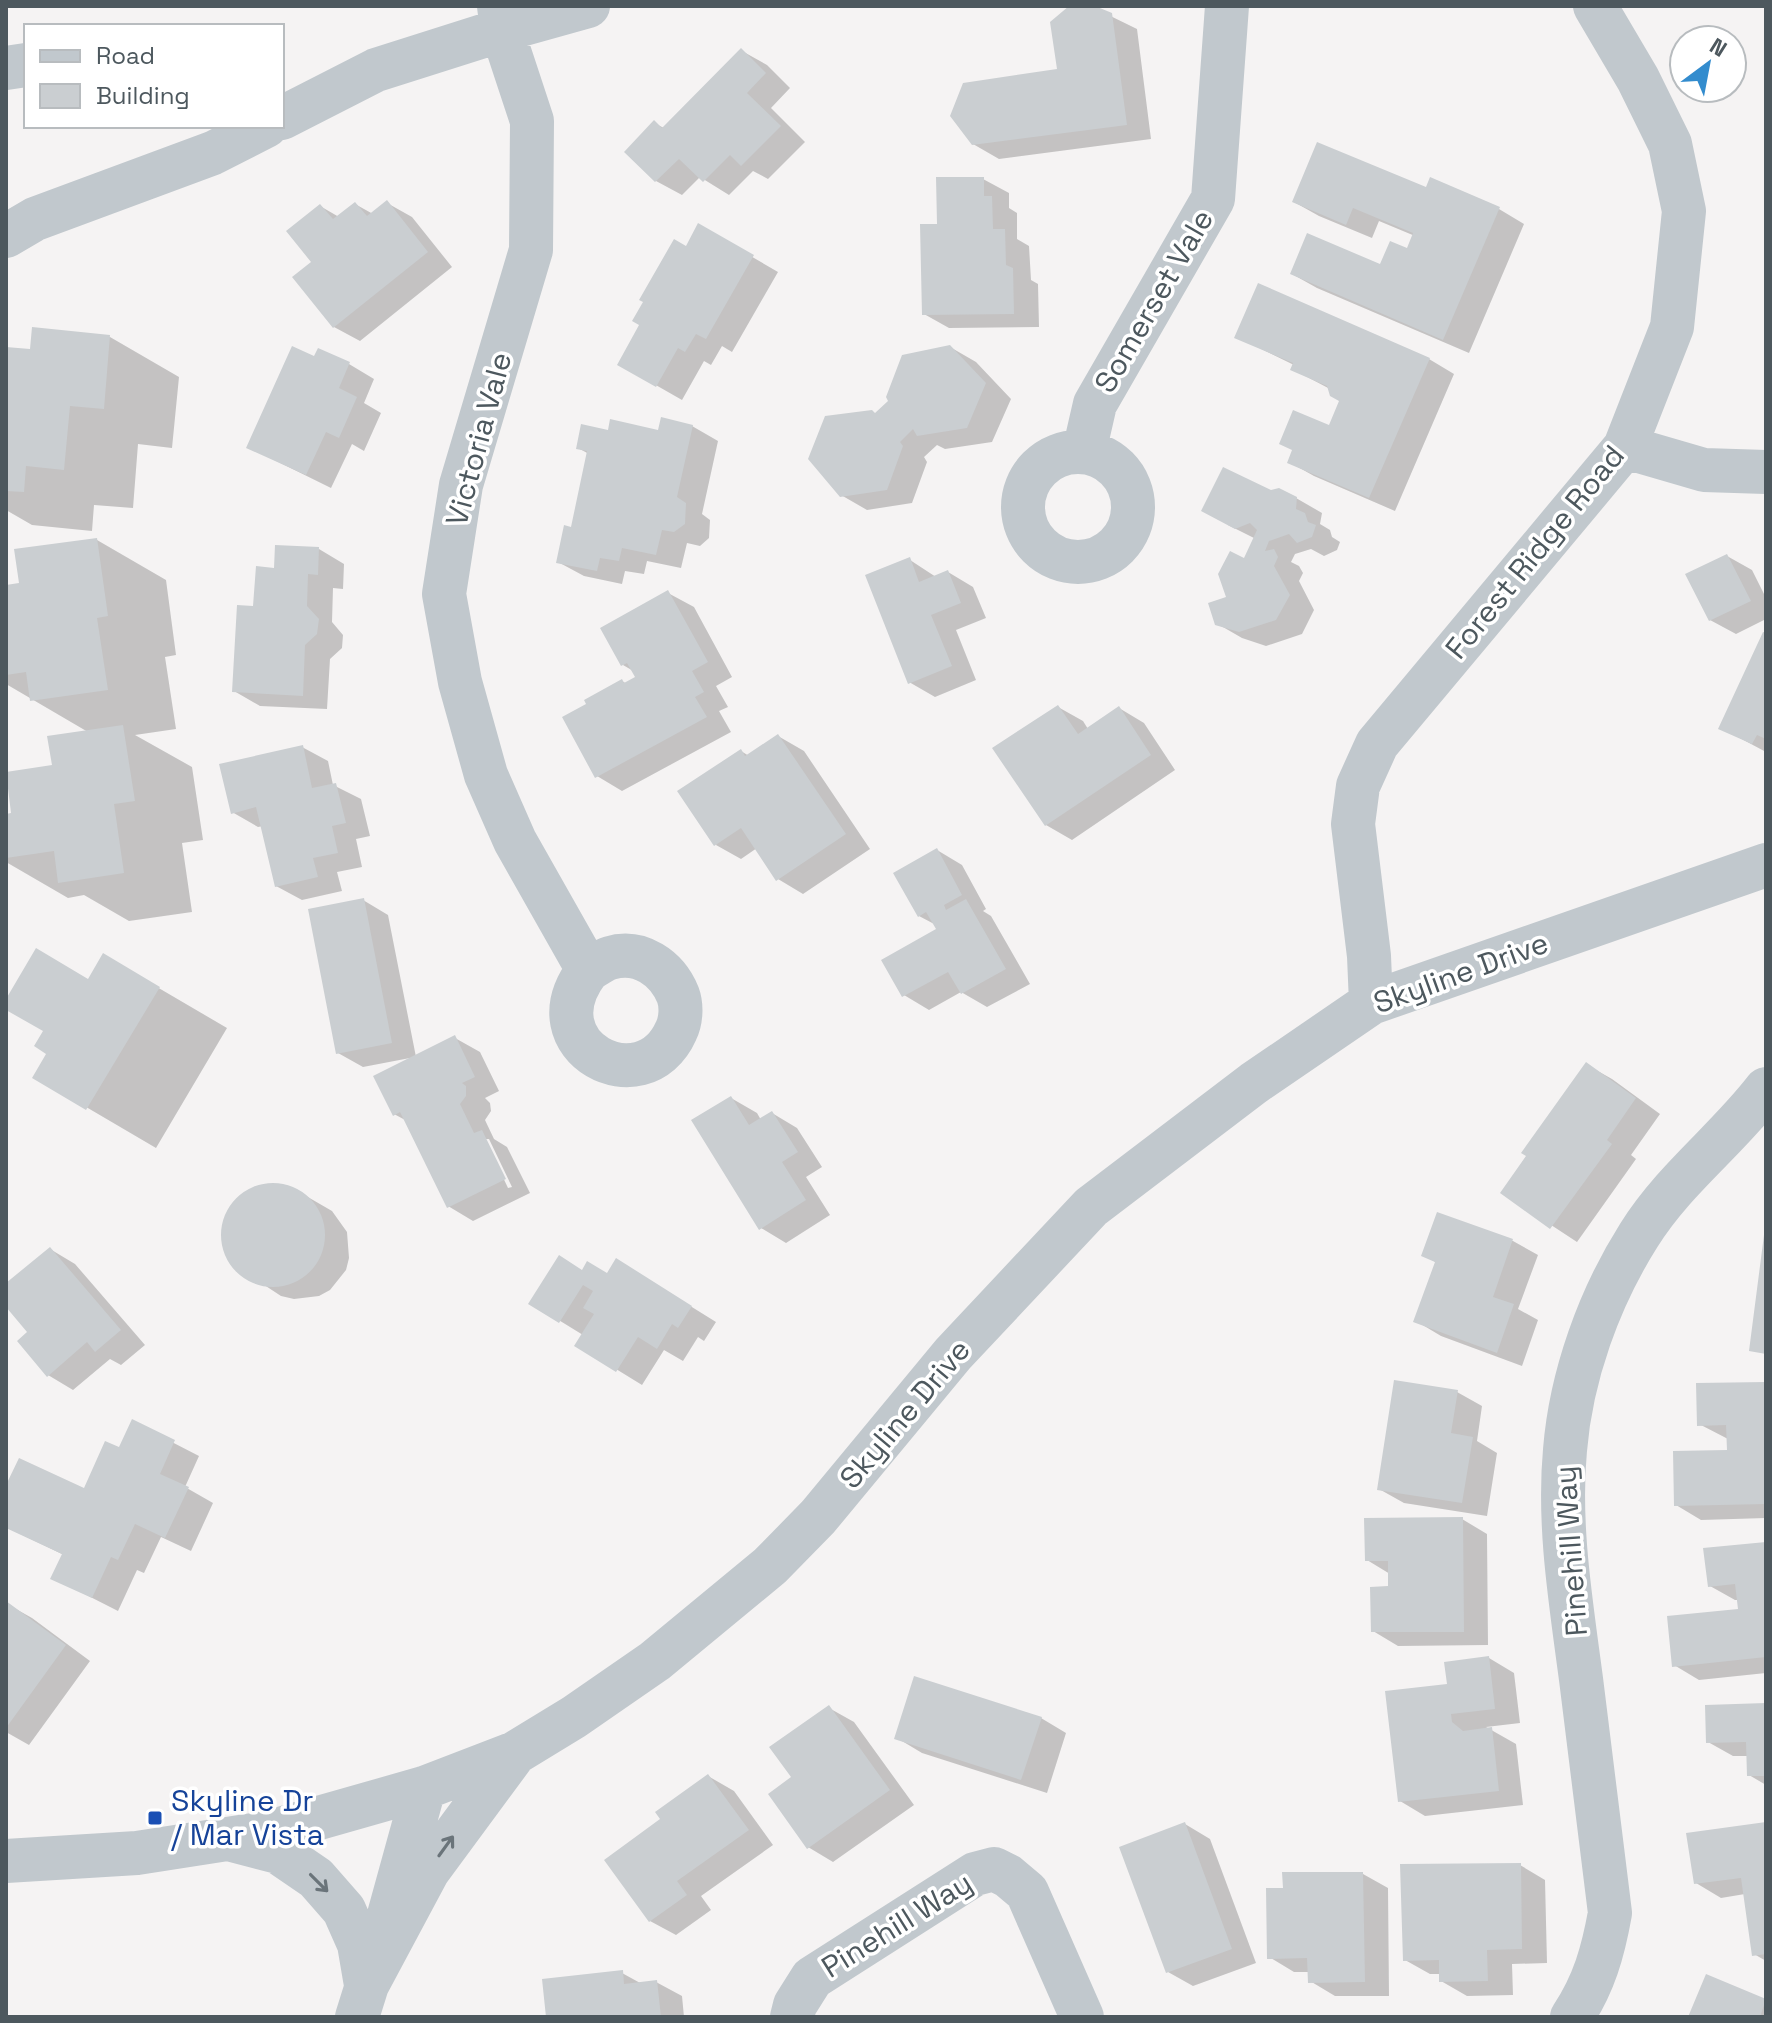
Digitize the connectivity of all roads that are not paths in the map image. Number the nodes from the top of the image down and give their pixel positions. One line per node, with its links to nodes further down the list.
1 (588, 6): 4 (street)
2 (1227, 6): 10 (street, Somerset Vale)
3 (1595, 6): 9 (street, Forest Ridge Road)
4 (500, 18): 5 (street); 13 (street, Victoria Vale)
5 (284, 117)
6 (256, 128): 7 (street)
7 (190, 142): 8 (street)
8 (6, 236)
9 (1625, 447): 11 (street); 14 (street, Forest Ridge Road)
10 (1084, 452)
11 (1766, 472)
12 (1766, 865): 14 (street, Skyline Drive)
13 (588, 970)
14 (1371, 1003): 16 (street, Skyline Drive)
15 (1766, 1089): 23 (street, Pinehill Way)
16 (515, 1753): 17 (street, Skyline Drive); 20 (street, one-way to 16)
17 (424, 1788): 18 (street, Skyline Drive); 20 (street)
18 (226, 1839): 19 (street, Skyline Drive); 20 (street, one-way to 20)
19 (6, 1861)
20 (362, 2002)
21 (792, 2017): 22 (street, Pinehill Way)
22 (1082, 2017)
23 (1572, 2017)

